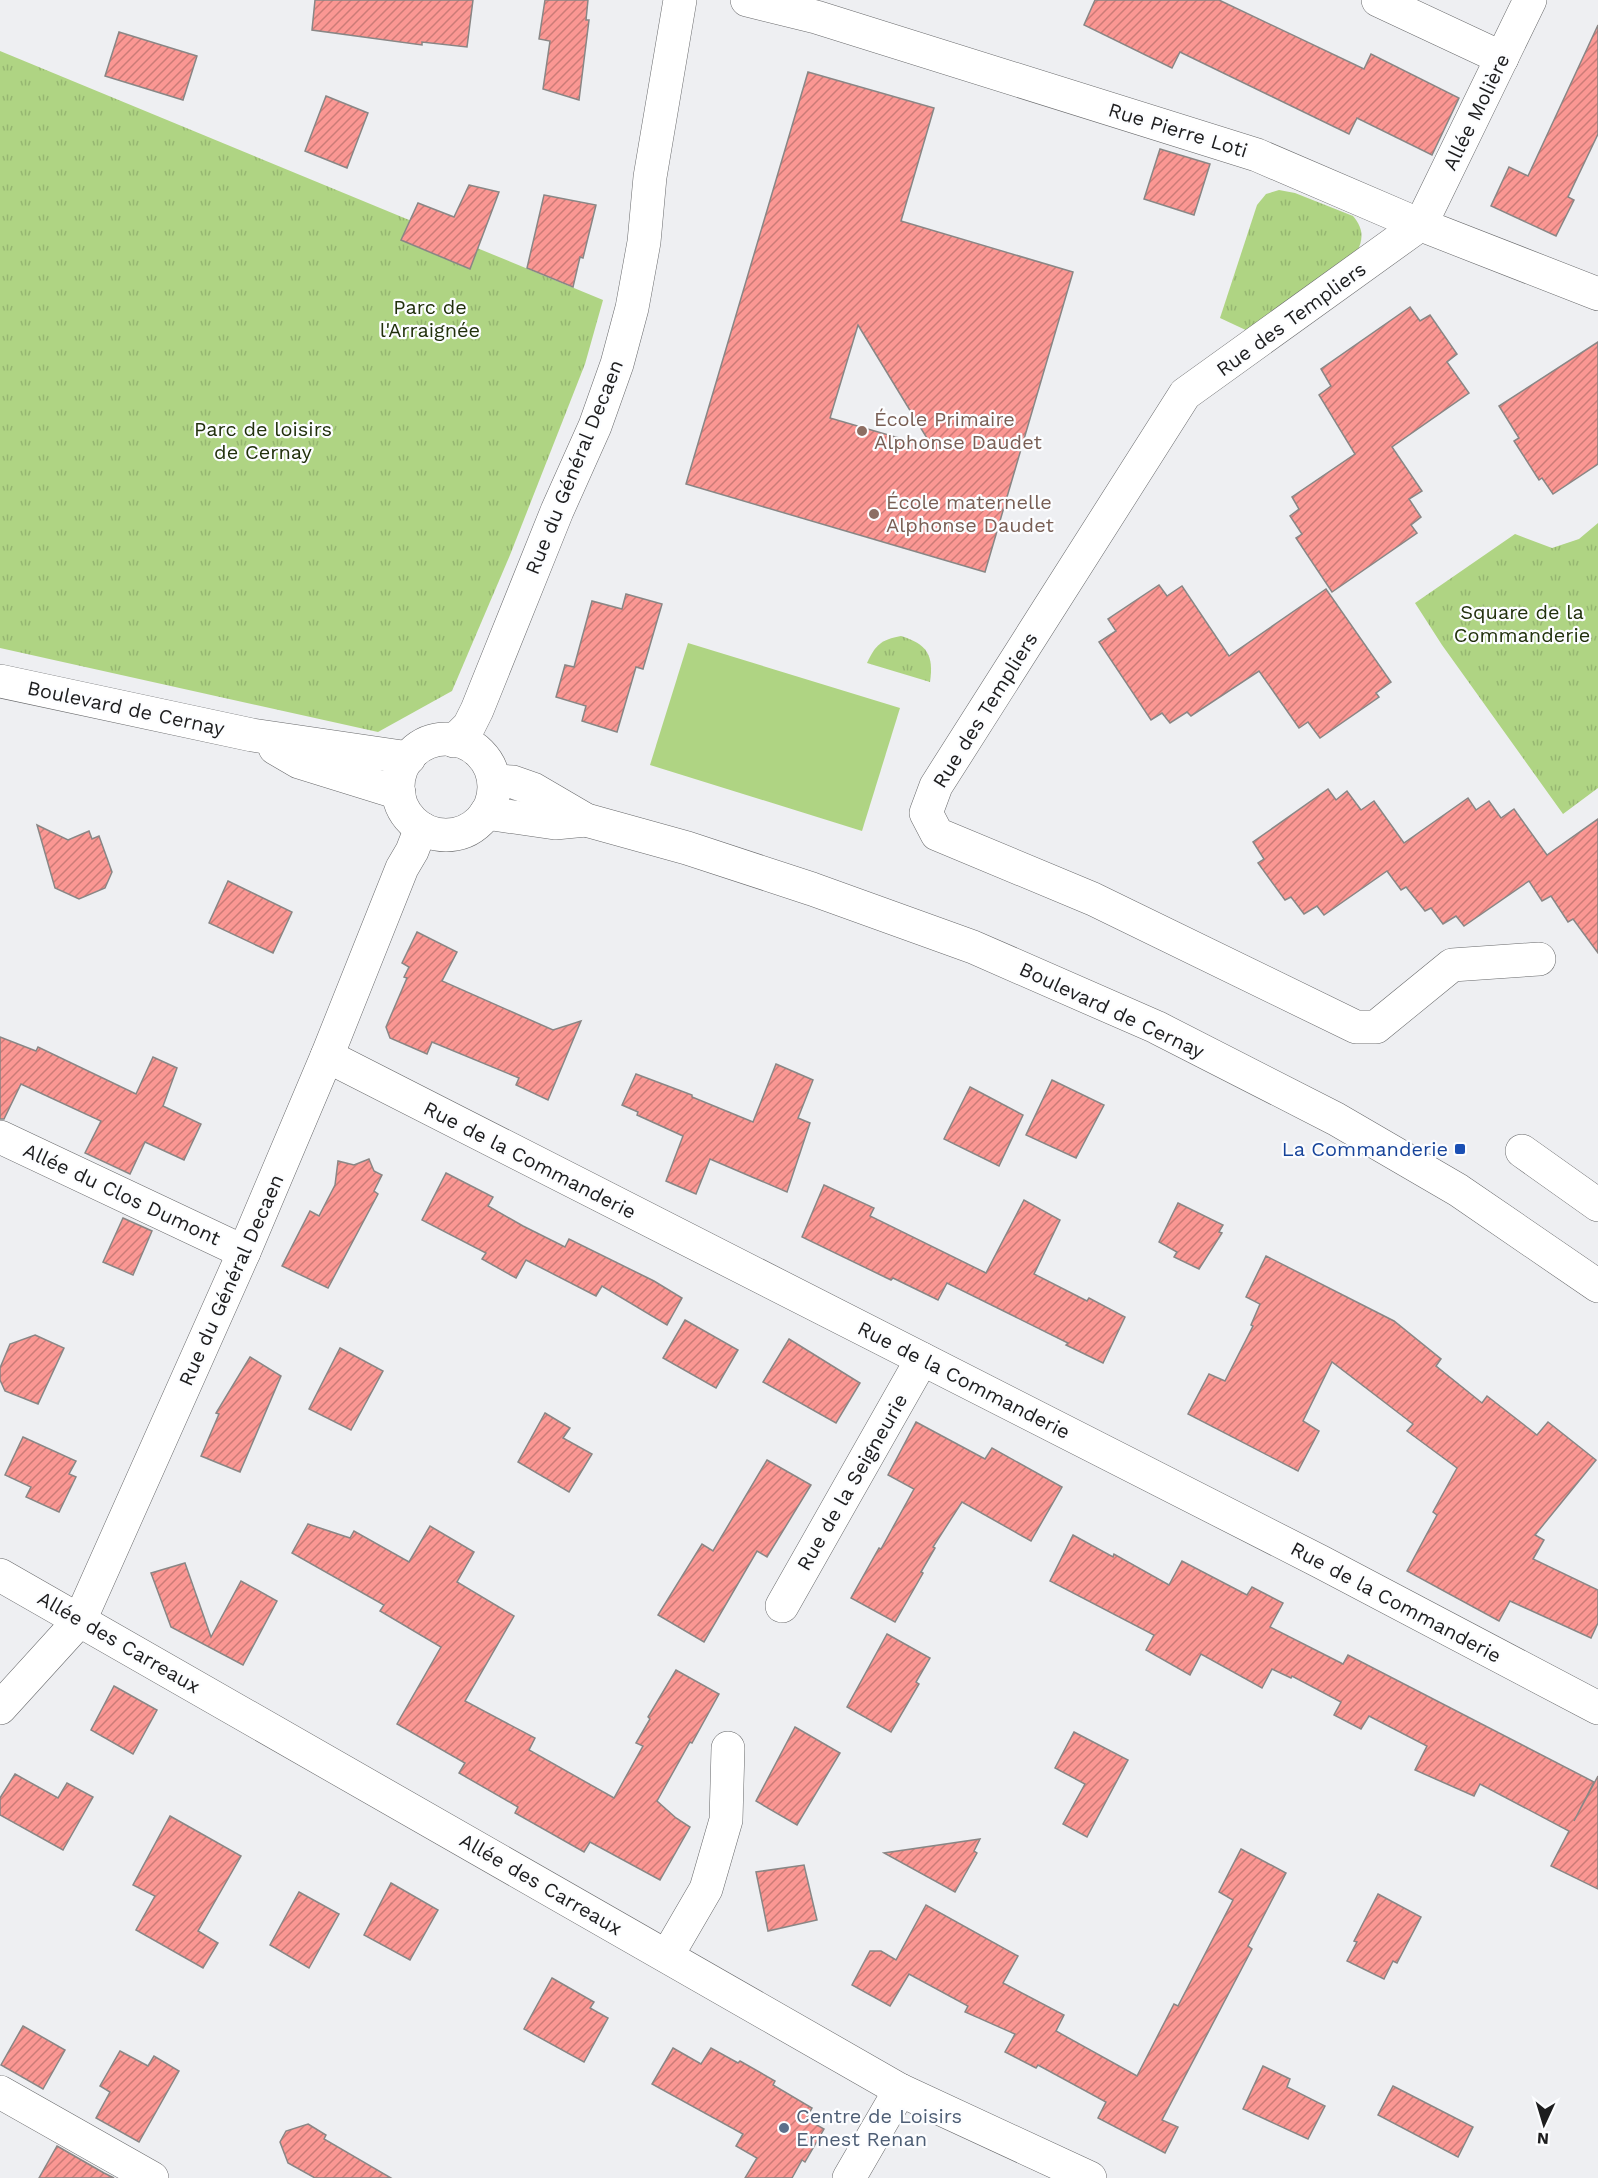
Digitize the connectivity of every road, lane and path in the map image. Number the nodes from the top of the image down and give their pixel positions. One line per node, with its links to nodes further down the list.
1 (680, 0): 11 (street, Rue du Général Decaen)
2 (747, 0): 5 (street, Rue Pierre Loti)
3 (1378, 0): 6 (street)
4 (1530, 0): 6 (street, Allée Molière)
5 (818, 9): 7 (street, Rue Pierre Loti)
6 (1502, 58): 7 (street, Allée Molière)
7 (1421, 224): 8 (street, Rue Pierre Loti); 18 (street, Rue des Templiers)
8 (1598, 294)
9 (0, 681): 10 (street, Boulevard de Cernay)
10 (252, 735): 12 (street, Boulevard de Cernay); 14 (street, Boulevard de Cernay)
11 (454, 741): 12 (street); 13 (street)
12 (409, 758): 14 (street)
13 (494, 781): 15 (street); 16 (street, Boulevard de Cernay)
14 (399, 793): 17 (street)
15 (486, 813): 16 (street, Boulevard de Cernay); 17 (street)
16 (586, 820): 24 (street, Boulevard de Cernay)
17 (421, 828): 19 (street, Rue du Général Decaen)
18 (1539, 959)
19 (327, 1056): 23 (street, Rue du Général Decaen); 25 (street, Rue de la Commanderie)
20 (0, 1137): 23 (street, Allée du Clos Dumont)
21 (1522, 1151): 22 (street)
22 (1598, 1205)
23 (244, 1252): 28 (street, Rue du Général Decaen)
24 (1598, 1286)
25 (922, 1359): 27 (street, Rue de la Seigneurie); 30 (street, Rue de la Commanderie)
26 (0, 1575): 28 (street, Allée des Carreaux)
27 (782, 1606)
28 (81, 1620): 29 (street, Rue du Général Decaen); 32 (street, Allée des Carreaux)
29 (0, 1708)
30 (1598, 1708)
31 (728, 1748): 32 (street)
32 (667, 1956): 33 (street, Allée des Carreaux)
33 (900, 2090): 36 (street); 37 (street, Allée des Carreaux)
34 (0, 2092): 35 (street)
35 (152, 2178)
36 (849, 2178)
37 (1090, 2178)

